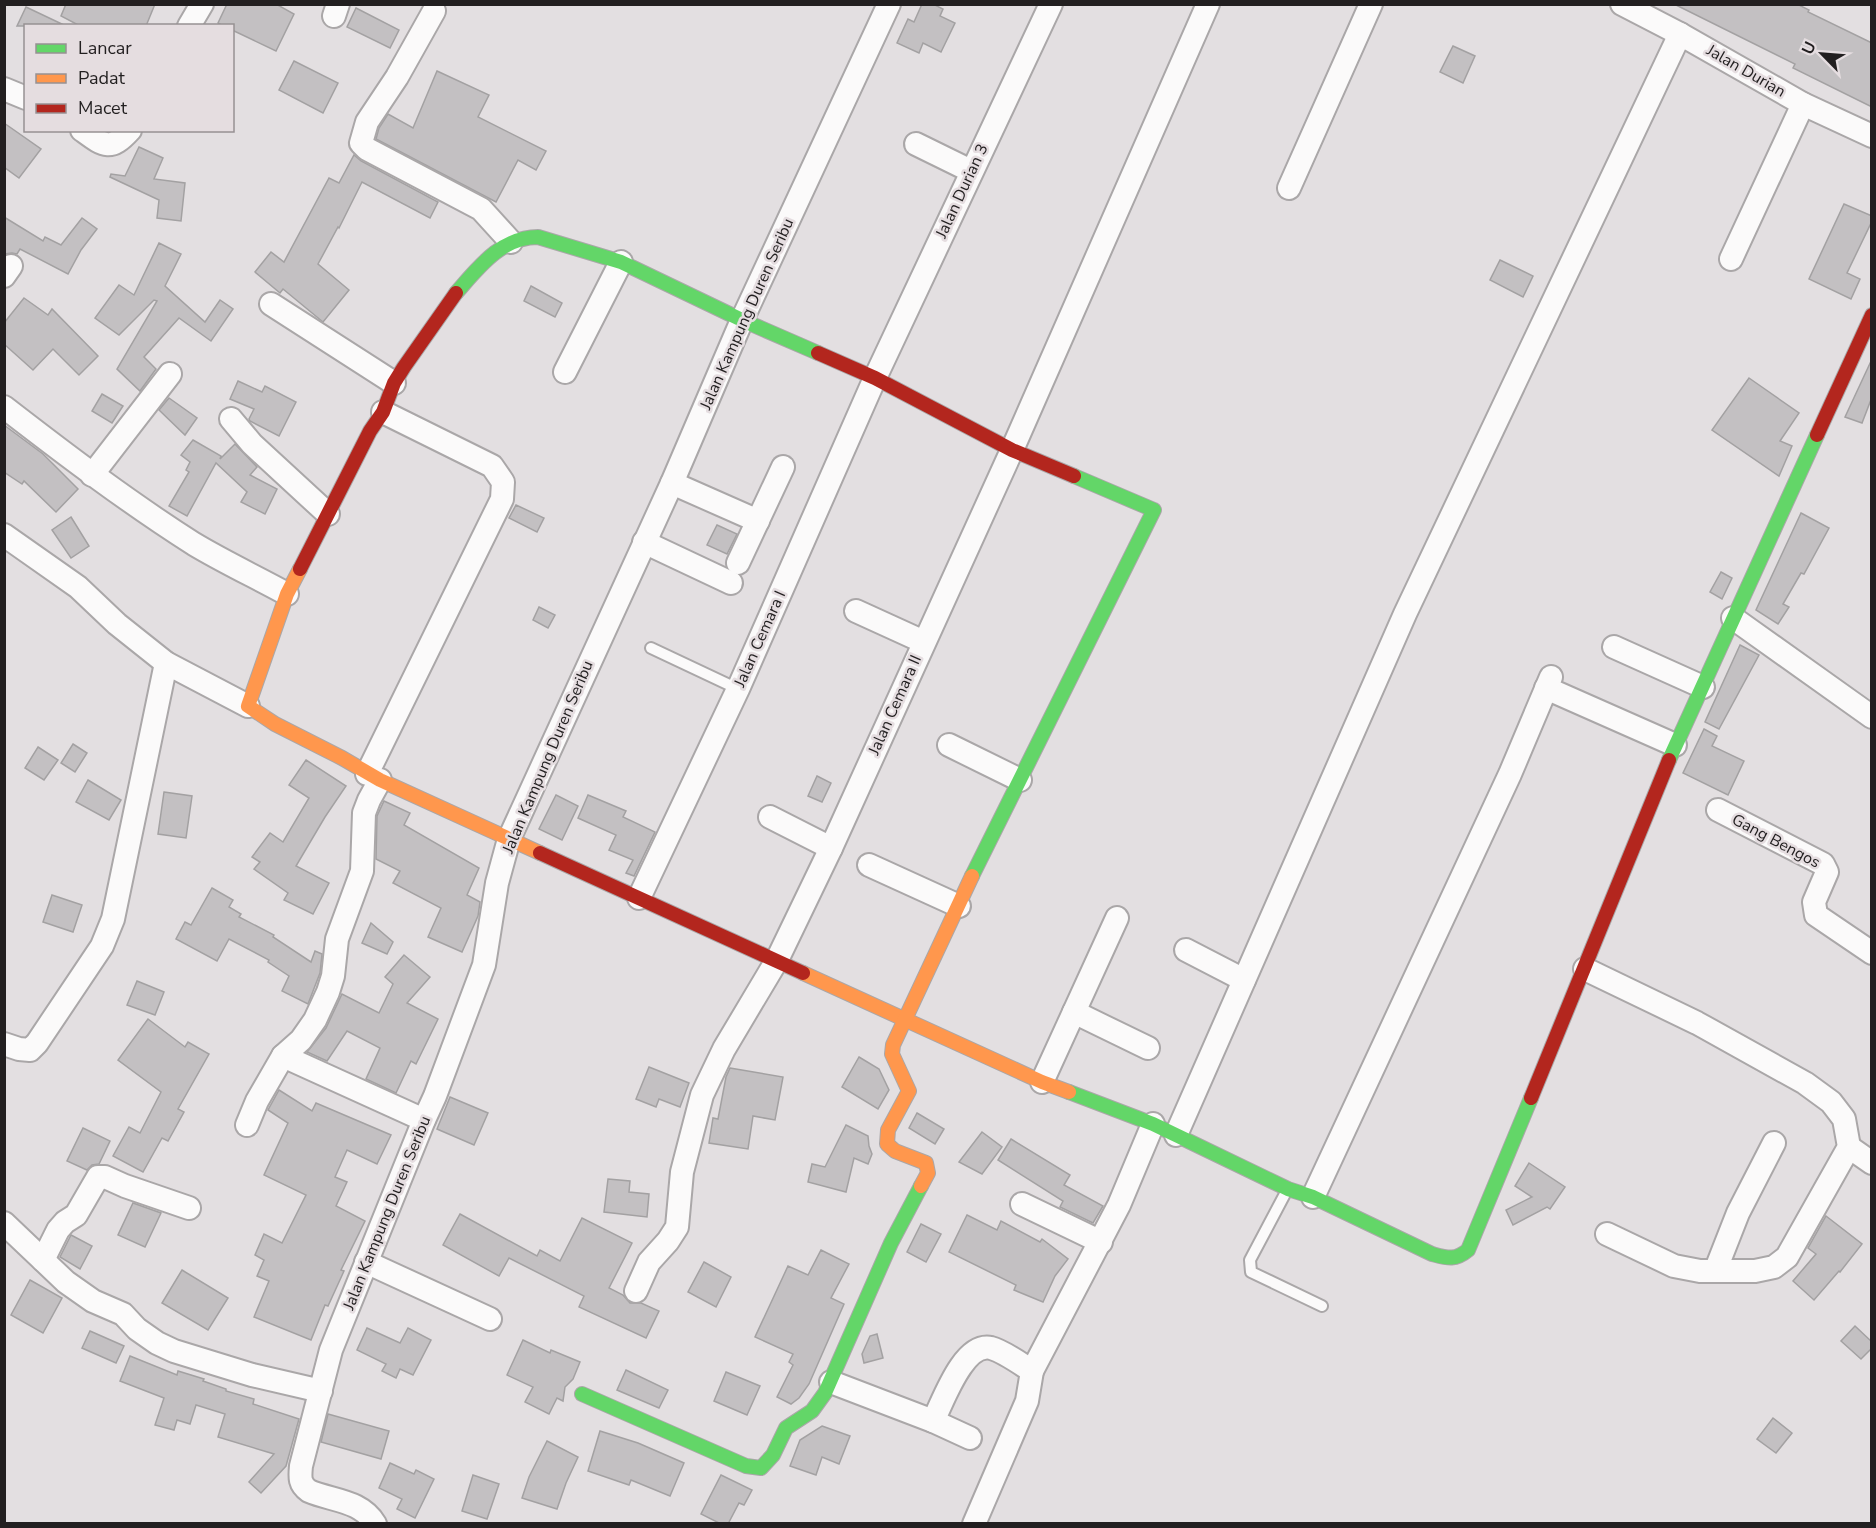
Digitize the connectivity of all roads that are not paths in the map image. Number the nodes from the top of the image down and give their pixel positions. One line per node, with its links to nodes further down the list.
1 (202, 4): 8 (street)
2 (889, 4): 24 (street, Jalan Kampung Duren Seribu)
3 (1051, 4): 17 (street, Jalan Durian 3)
4 (1208, 4): 32 (street, Jalan Cemara II)
5 (1371, 4): 18 (street)
6 (1622, 4): 9 (street, Jalan Durian)
7 (434, 11): 19 (street)
8 (190, 24)
9 (1680, 34): 12 (street, Jalan Durian); 67 (street)
10 (4, 88): 11 (street)
11 (24, 97)
12 (1803, 104): 15 (street, Jalan Durian); 20 (street)
13 (85, 132): 14 (street)
14 (128, 132)
15 (1872, 136)
16 (916, 144): 17 (street)
17 (971, 171): 27 (street, Jalan Durian 3)
18 (1289, 188)
19 (511, 242): 21 (street); 28 (street)
20 (1731, 259)
21 (621, 262): 24 (street); 25 (street)
22 (271, 303): 28 (street)
23 (1872, 315): 42 (street)
24 (742, 320): 27 (street); 35 (street, Jalan Kampung Duren Seribu)
25 (565, 372)
26 (170, 374): 34 (street)
27 (875, 378): 32 (street); 48 (street, Jalan Cemara I)
28 (394, 383): 30 (street)
29 (4, 407): 34 (street)
30 (383, 412): 36 (street); 53 (street)
31 (231, 419): 36 (street)
32 (1012, 450): 43 (street, Jalan Cemara II); 54 (street)
33 (783, 467): 37 (street)
34 (92, 475): 40 (street)
35 (672, 483): 37 (street); 39 (street, Jalan Kampung Duren Seribu)
36 (328, 514): 40 (street)
37 (758, 521): 39 (street)
38 (4, 535): 46 (street)
39 (644, 542): 57 (street, Jalan Kampung Duren Seribu)
40 (287, 594): 49 (street)
41 (856, 611): 43 (street)
42 (1733, 618): 47 (street); 50 (street)
43 (924, 642): 58 (street, Jalan Cemara II)
44 (1614, 647): 47 (street)
45 (651, 648): 48 (lane)
46 (166, 663): 49 (street); 70 (street)
47 (1703, 687): 52 (street)
48 (738, 689): 60 (street, Jalan Cemara I)
49 (248, 706): 53 (street)
50 (1872, 717)
51 (950, 745): 54 (street)
52 (1675, 745): 66 (street); 82 (street)
53 (374, 777): 57 (street); 72 (street)
54 (1020, 780): 61 (street)
55 (1718, 810): 64 (street, Gang Bengos)
56 (770, 817): 58 (street)
57 (509, 838): 60 (street); 74 (street, Jalan Kampung Duren Seribu)
58 (831, 848): 65 (street, Jalan Cemara II)
59 (869, 865): 61 (street)
60 (639, 898): 65 (street)
61 (959, 906): 69 (street)
62 (1117, 918): 68 (street)
63 (1186, 950): 67 (street)
64 (1872, 952)
65 (777, 960): 69 (street); 91 (street, Jalan Cemara II)
66 (1585, 969): 79 (street); 82 (street)
67 (1244, 980): 77 (street)
68 (1074, 1012): 71 (street); 73 (street)
69 (905, 1020): 73 (street); 95 (street)
70 (4, 1044)
71 (1148, 1048)
72 (283, 1056): 74 (street); 76 (street)
73 (1042, 1082): 75 (street)
74 (424, 1120): 89 (street, Jalan Kampung Duren Seribu)
75 (1153, 1124): 77 (street); 87 (street)
76 (247, 1125)
77 (1176, 1135): 81 (street)
78 (1774, 1143): 90 (street)
79 (1850, 1147): 80 (street); 90 (street)
80 (1872, 1163)
81 (1288, 1189): 82 (street); 92 (lane)
82 (1313, 1197)
83 (1022, 1204): 87 (street)
84 (189, 1208): 88 (street)
85 (4, 1223): 88 (street)
86 (1607, 1234): 90 (street)
87 (1101, 1242): 94 (street)
88 (43, 1260): 96 (street)
89 (366, 1262): 93 (street); 96 (street, Jalan Kampung Duren Seribu)
90 (1716, 1269)
91 (636, 1291)
92 (1322, 1306)
93 (490, 1318)
94 (1032, 1371): 98 (street); 101 (street)
95 (831, 1382): 97 (street); 98 (street)
96 (321, 1391): 100 (street, Jalan Kampung Duren Seribu)
97 (582, 1394)
98 (933, 1422): 99 (street)
99 (970, 1438)
100 (375, 1524)
101 (974, 1524)

